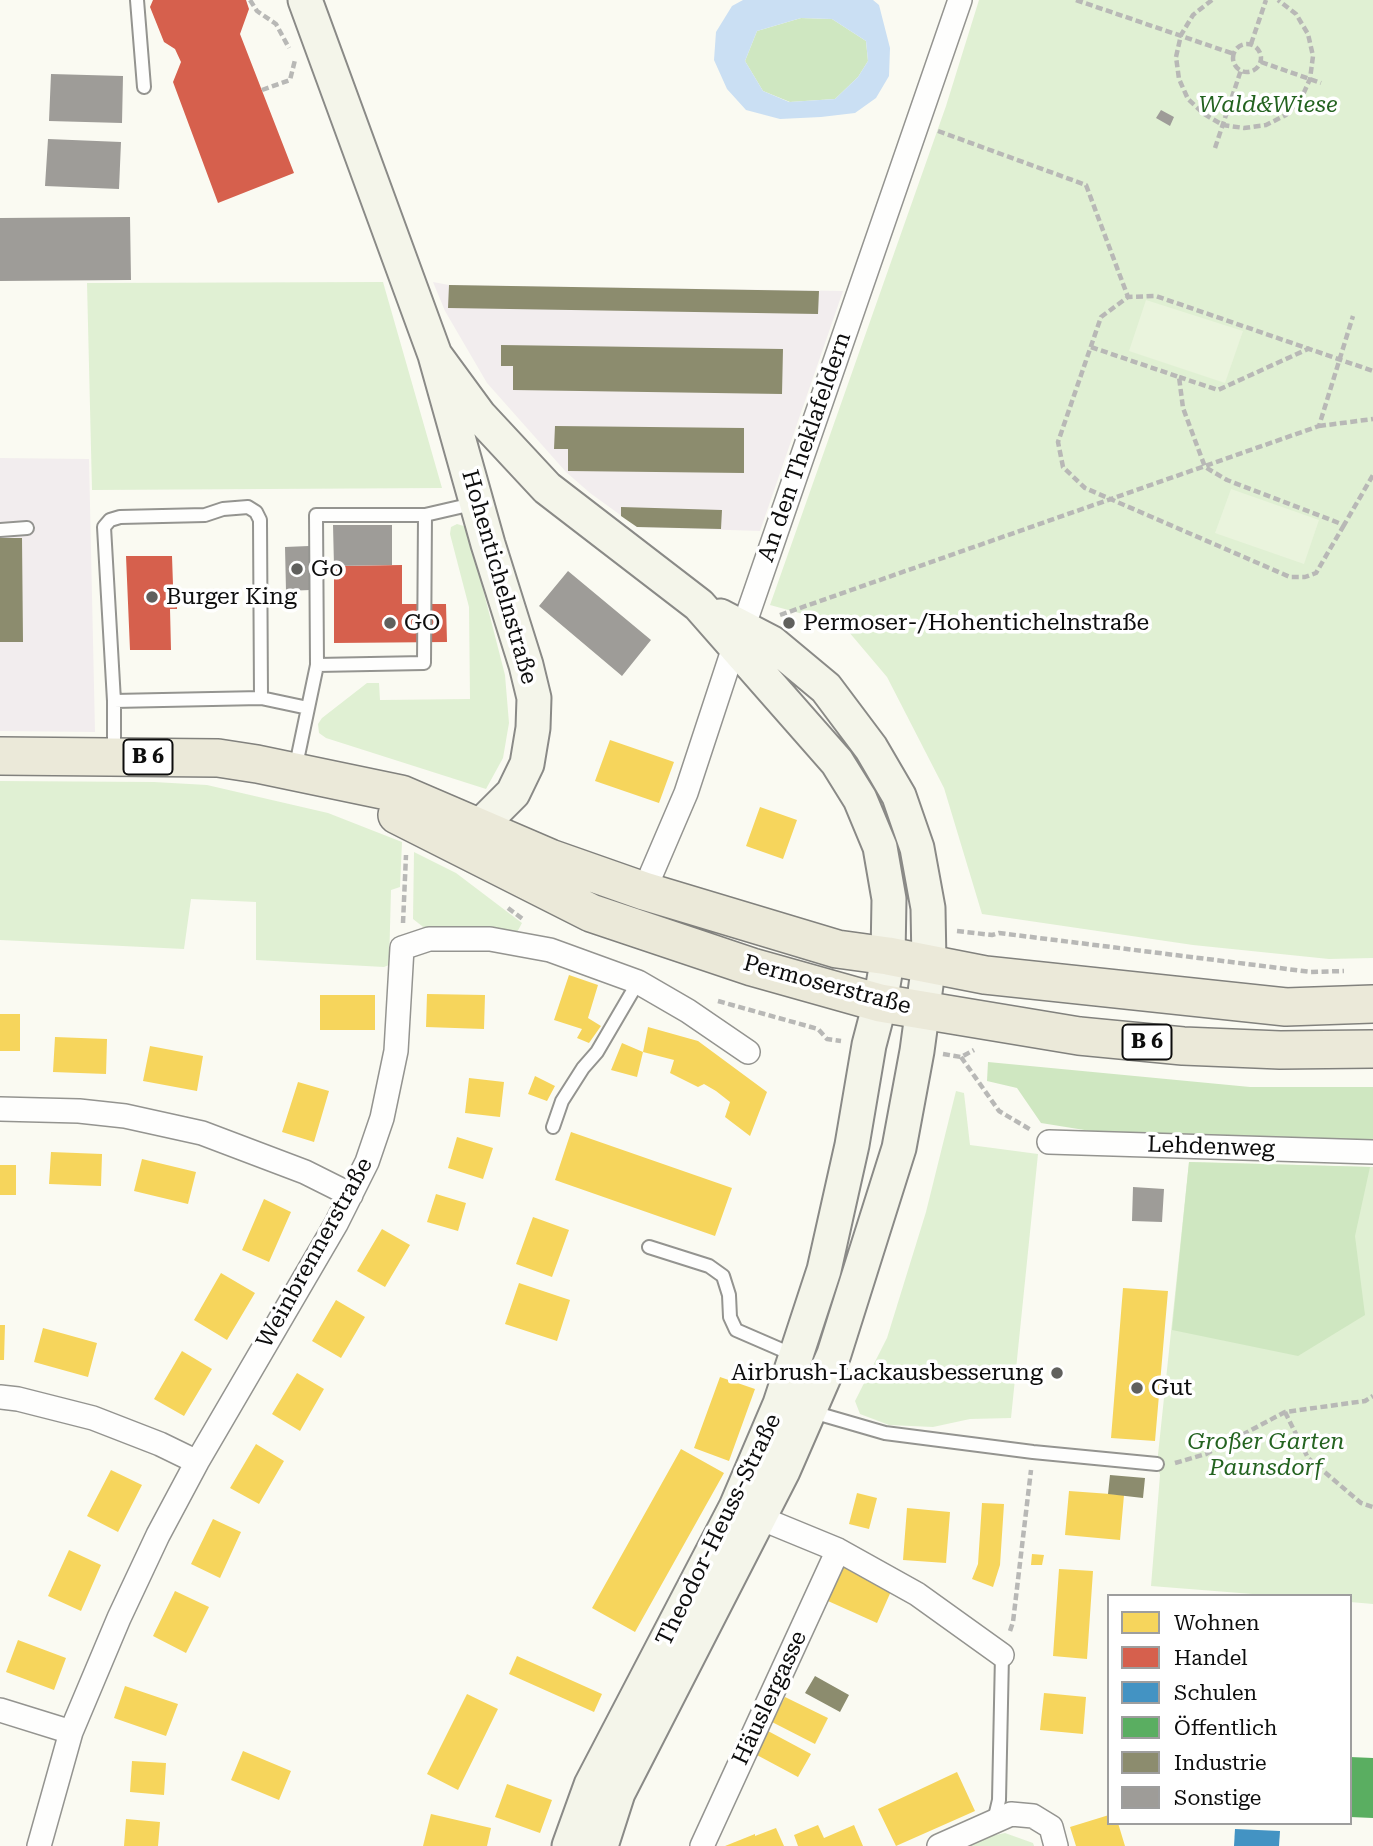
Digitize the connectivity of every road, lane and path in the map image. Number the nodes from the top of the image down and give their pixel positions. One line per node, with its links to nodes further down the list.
1 (137, 0): 16 (lane)
2 (305, 0): 25 (main road, Hohentichelnstraße)
3 (960, 0): 18 (street, An den Theklafeldern)
4 (1076, 0): 8 (path)
5 (1212, 0): 8 (path)
6 (1266, 0): 9 (path)
7 (1278, 0): 14 (path)
8 (1181, 35): 10 (path); 19 (path)
9 (1251, 44): 10 (path); 12 (path)
10 (1234, 54): 13 (path)
11 (295, 59): 17 (path)
12 (1261, 62): 13 (path); 14 (path)
13 (1241, 70): 19 (path)
14 (1310, 79): 15 (path); 19 (path)
15 (1321, 83)
16 (144, 87)
17 (262, 90)
18 (918, 123): 21 (path); 39 (street, An den Theklafeldern)
19 (1223, 125): 20 (path)
20 (1215, 148)
21 (1128, 297): 23 (path); 24 (path)
22 (1353, 316): 26 (path)
23 (1091, 347): 28 (path); 33 (path)
24 (1310, 348): 26 (path); 28 (path)
25 (435, 355): 34 (main road, Hohentichelnstraße); 39 (main road, Hohentichelnstraße)
26 (1340, 358): 27 (path); 30 (path)
27 (1373, 371)
28 (1179, 377): 31 (path)
29 (1373, 419): 30 (path)
30 (1319, 426): 31 (path)
31 (1205, 467): 33 (path); 36 (path)
32 (1373, 475): 36 (path)
33 (1111, 500): 36 (path); 39 (path)
34 (477, 503): 35 (lane); 48 (main road, Hohentichelnstraße)
35 (425, 515): 40 (lane); 40 (lane)
36 (1345, 525)
37 (27, 528): 38 (lane)
38 (0, 530)
39 (739, 636): 49 (street, An den Theklafeldern); 52 (main road, Hohentichelnstraße); 53 (main road, Hohentichelnstraße)
40 (317, 665): 43 (lane)
41 (261, 698): 42 (lane); 42 (lane); 43 (lane)
42 (114, 701): 45 (lane)
43 (308, 708): 46 (lane)
44 (0, 756): 45 (main road, Permoserstraße / B 6)
45 (114, 756): 46 (main road, Permoserstraße / B 6)
46 (306, 774): 47 (main road, Permoserstraße / B 6); 48 (main road, Permoserstraße / B 6)
47 (414, 823): 51 (path); 56 (main road, Permoserstraße / B 6)
48 (479, 827): 49 (main road, Permoserstraße / B 6)
49 (644, 891): 52 (main road, Permoserstraße / B 6)
50 (992, 935): 54 (path)
51 (402, 948): 55 (street); 68 (street, Weinbrennerstraße)
52 (888, 956): 53 (main road, Permoserstraße / B 6); 56 (main road, Theodor-Heuss-Straße)
53 (929, 963): 57 (main road, Permoserstraße / B 6); 58 (main road, Hohentichelnstraße)
54 (1348, 971)
55 (638, 982): 59 (street); 65 (lane)
56 (880, 1003): 58 (main road, Permoserstraße / B 6); 60 (main road, Theodor-Heuss-Straße)
57 (1373, 1004)
58 (922, 1010): 61 (main road, Permoserstraße / B 6); 62 (main road, Theodor-Heuss-Straße)
59 (688, 1011): 60 (path); 63 (street)
60 (869, 1045): 70 (main road, Theodor-Heuss-Straße)
61 (1373, 1049)
62 (917, 1051): 66 (path); 73 (main road, Theodor-Heuss-Straße)
63 (748, 1052)
64 (0, 1110): 68 (street)
65 (553, 1127)
66 (1049, 1142): 67 (street, Lehdenweg)
67 (1373, 1152)
68 (351, 1195): 76 (street, Weinbrennerstraße)
69 (649, 1247): 70 (lane)
70 (796, 1357): 79 (main road, Theodor-Heuss-Straße)
71 (1373, 1396): 74 (path)
72 (0, 1397): 76 (street)
73 (809, 1410): 75 (lane); 79 (main road, Theodor-Heuss-Straße)
74 (1285, 1412): 77 (path); 78 (path)
75 (1033, 1452): 77 (lane); 81 (path)
76 (197, 1462): 83 (street, Weinbrennerstraße)
77 (1157, 1464)
78 (1373, 1507)
79 (748, 1512): 80 (street); 86 (main road, Theodor-Heuss-Straße); 87 (main road, Theodor-Heuss-Straße)
80 (838, 1550): 81 (street); 88 (street, Häuslergasse)
81 (1002, 1655): 84 (lane)
82 (0, 1710): 83 (street)
83 (71, 1732): 85 (street, Weinbrennerstraße)
84 (994, 1821): 89 (street); 90 (street)
85 (39, 1846)
86 (569, 1846)
87 (601, 1846)
88 (702, 1846)
89 (939, 1846)
90 (1056, 1846)

